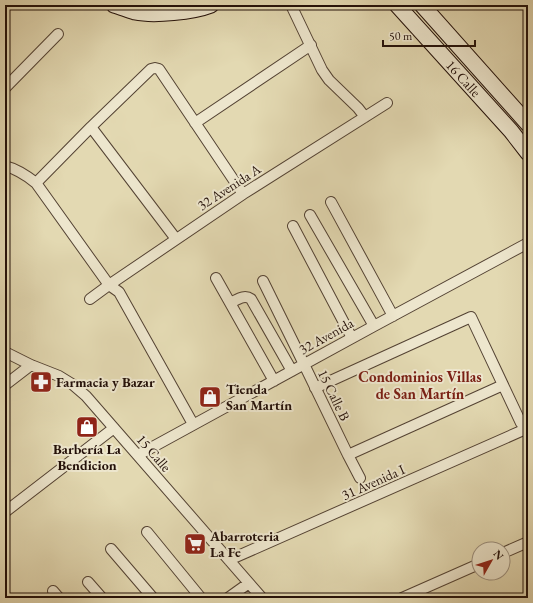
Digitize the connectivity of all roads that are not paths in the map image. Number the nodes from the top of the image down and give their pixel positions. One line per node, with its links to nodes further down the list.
1 (114, 5): 2 (main road)
2 (211, 5)
3 (291, 5): 7 (street)
4 (397, 5): 14 (main road, 16 Calle)
5 (422, 5): 12 (main road, 16 Calle)
6 (58, 34): 8 (street)
7 (311, 45): 10 (street); 11 (street)
8 (5, 88)
9 (387, 103): 10 (street, 32 Avenida A)
10 (365, 117): 17 (street, 32 Avenida A)
11 (195, 123): 13 (street); 17 (street)
12 (528, 124)
13 (92, 127): 16 (street); 21 (street)
14 (528, 153)
15 (5, 166): 16 (street)
16 (36, 183): 25 (street)
17 (243, 194): 21 (street, 32 Avenida A)
18 (331, 202): 28 (street)
19 (310, 215): 29 (street)
20 (293, 226): 30 (street)
21 (176, 239): 25 (street, 32 Avenida A)
22 (528, 243): 28 (street, 32 Avenida)
23 (216, 278): 27 (street)
24 (262, 281): 33 (street, 15 Calle B)
25 (109, 285): 26 (street, 32 Avenida A); 39 (street)
26 (90, 299)
27 (230, 303): 34 (street); 35 (street)
28 (393, 316): 29 (street, 32 Avenida)
29 (374, 326): 30 (street, 32 Avenida)
30 (352, 338): 33 (street, 32 Avenida)
31 (5, 352): 32 (street, 15 Calle)
32 (31, 365): 36 (street); 41 (street, 15 Calle)
33 (304, 365): 34 (street, 32 Avenida); 38 (street, 15 Calle B)
34 (292, 371): 35 (street, 32 Avenida)
35 (274, 381): 39 (street, 32 Avenida)
36 (5, 385)
37 (503, 385): 38 (street); 40 (street); 43 (street)
38 (315, 388): 43 (street, 15 Calle B)
39 (193, 424): 42 (street, 32 Avenida)
40 (525, 426): 50 (street, 31 Avenida I)
41 (114, 428): 42 (street, 15 Calle); 45 (street)
42 (138, 455): 50 (street, 15 Calle)
43 (348, 455): 44 (street, 15 Calle B)
44 (360, 478)
45 (5, 512)
46 (147, 532): 56 (street)
47 (528, 542): 49 (street)
48 (110, 549): 55 (street)
49 (511, 549)
50 (229, 560): 53 (street, 15 Calle)
51 (471, 568): 59 (street)
52 (88, 582): 54 (street)
53 (249, 583): 57 (street); 58 (street, 15 Calle)
54 (102, 598)
55 (153, 598)
56 (201, 598)
57 (228, 598)
58 (262, 598)
59 (402, 598)

